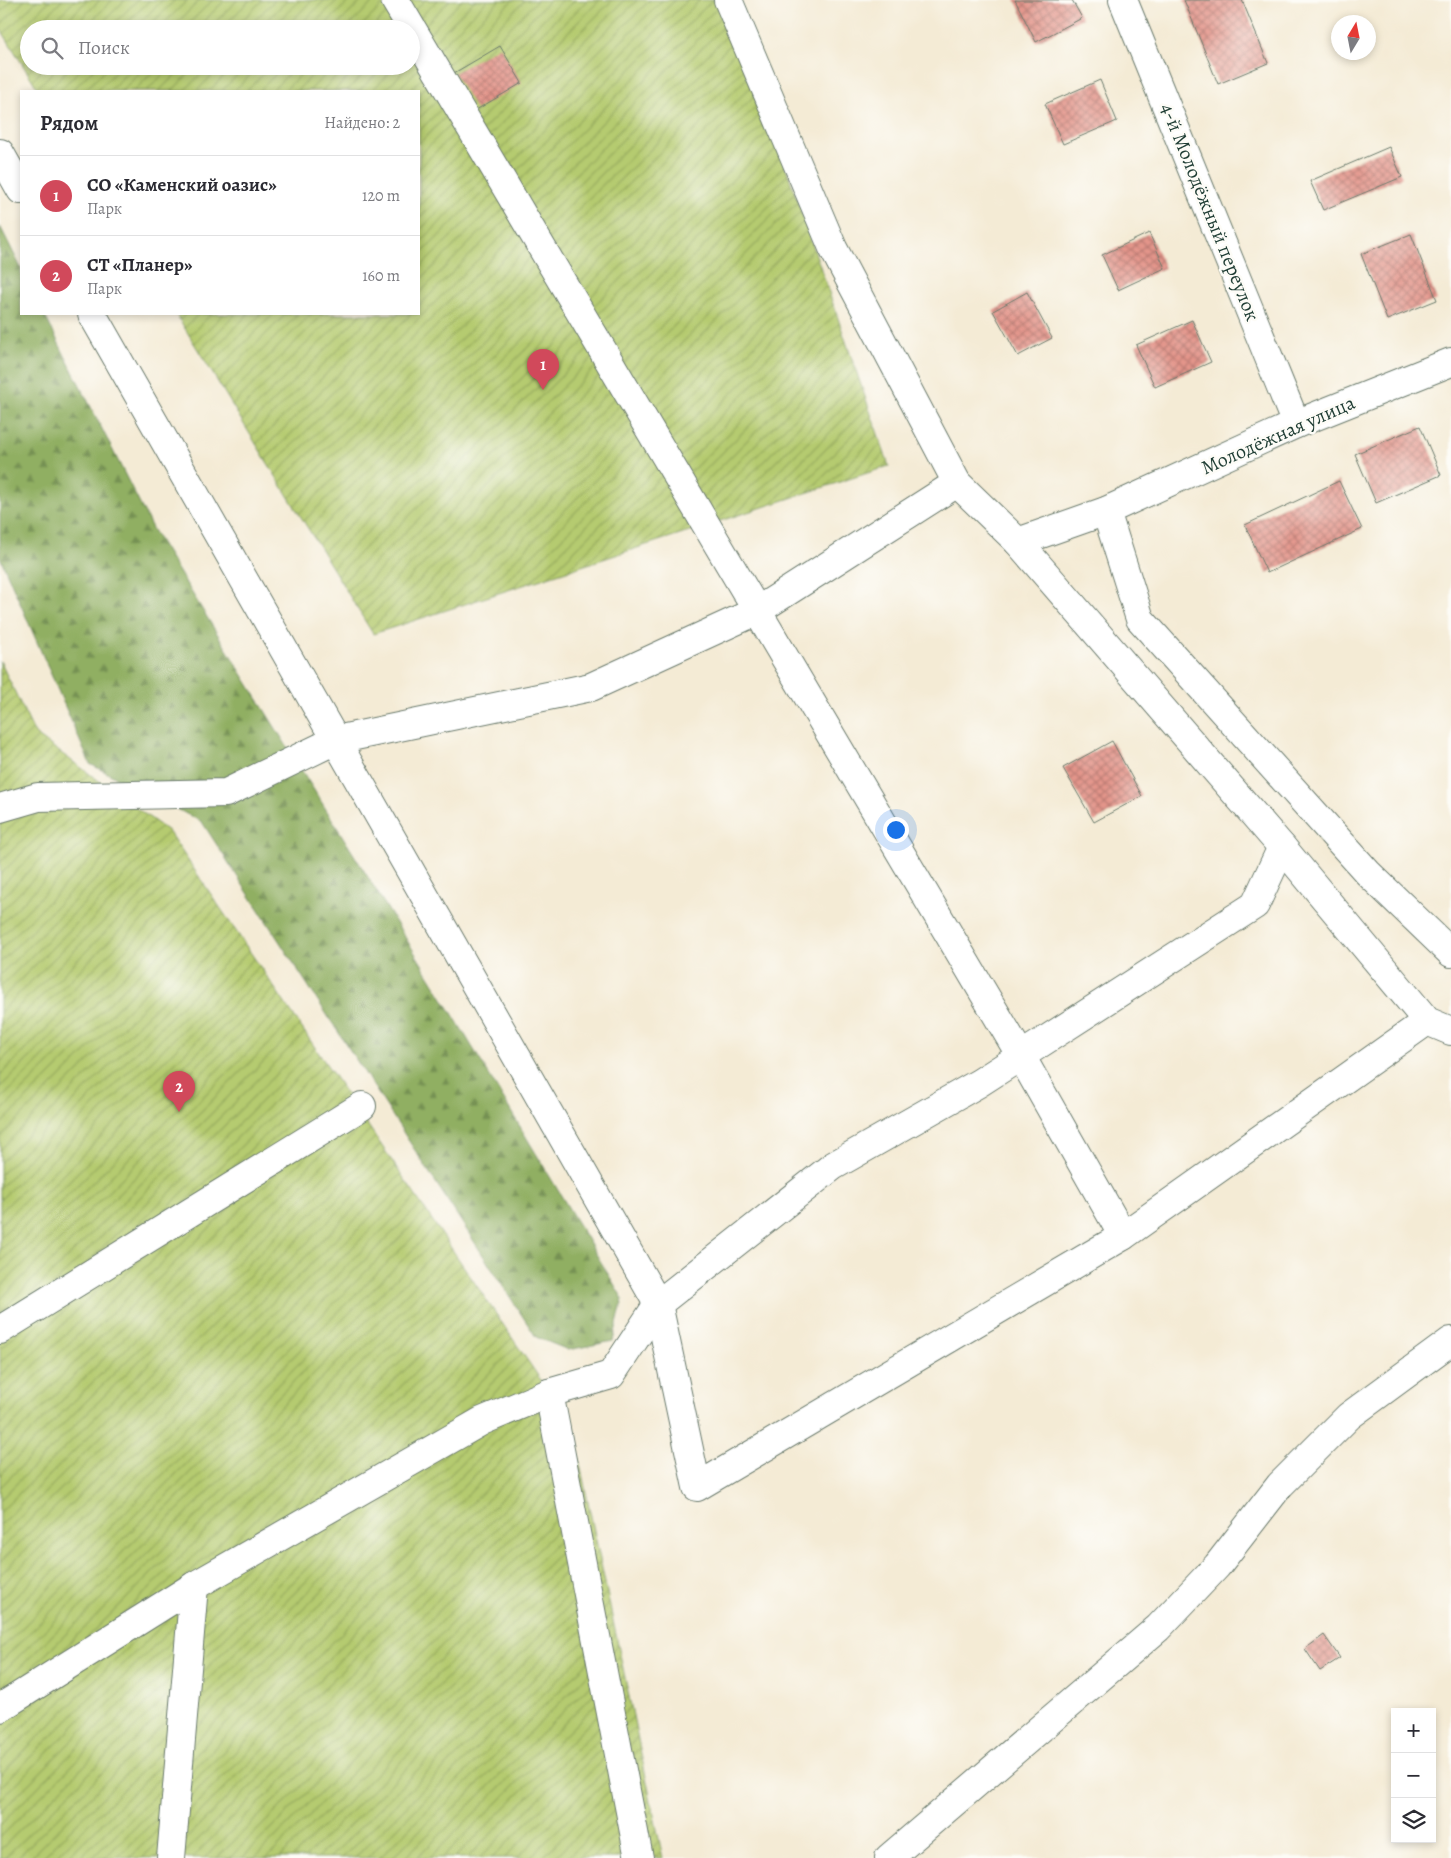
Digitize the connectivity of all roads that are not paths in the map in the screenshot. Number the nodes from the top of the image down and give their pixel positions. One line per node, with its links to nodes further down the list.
1 (395, 0): 4 (street)
2 (728, 0): 11 (street)
3 (1123, 0): 10 (street, 4-й Молодёжный переулок)
4 (407, 20)
5 (420, 42): 14 (street)
6 (0, 153): 7 (street)
7 (20, 188)
8 (93, 315): 15 (street)
9 (1451, 362): 10 (street, Молодёжная улица)
10 (1296, 424): 12 (street, Молодёжная улица)
11 (957, 483): 13 (street); 14 (street)
12 (1106, 511): 13 (street, Молодёжная улица); 18 (street)
13 (1018, 542): 17 (street)
14 (757, 611): 15 (street); 20 (street)
15 (336, 740): 16 (street); 23 (street)
16 (0, 808)
17 (1282, 847): 19 (street); 20 (street)
18 (1451, 953)
19 (1439, 1026): 22 (street)
20 (1021, 1056): 22 (street); 23 (street)
21 (362, 1106): 24 (street)
22 (1124, 1236): 23 (street)
23 (658, 1304): 26 (street)
24 (0, 1330)
25 (1451, 1341): 31 (street)
26 (549, 1393): 27 (street); 30 (street)
27 (194, 1586): 28 (street); 29 (street)
28 (0, 1708)
29 (171, 1858)
30 (639, 1858)
31 (889, 1858)

